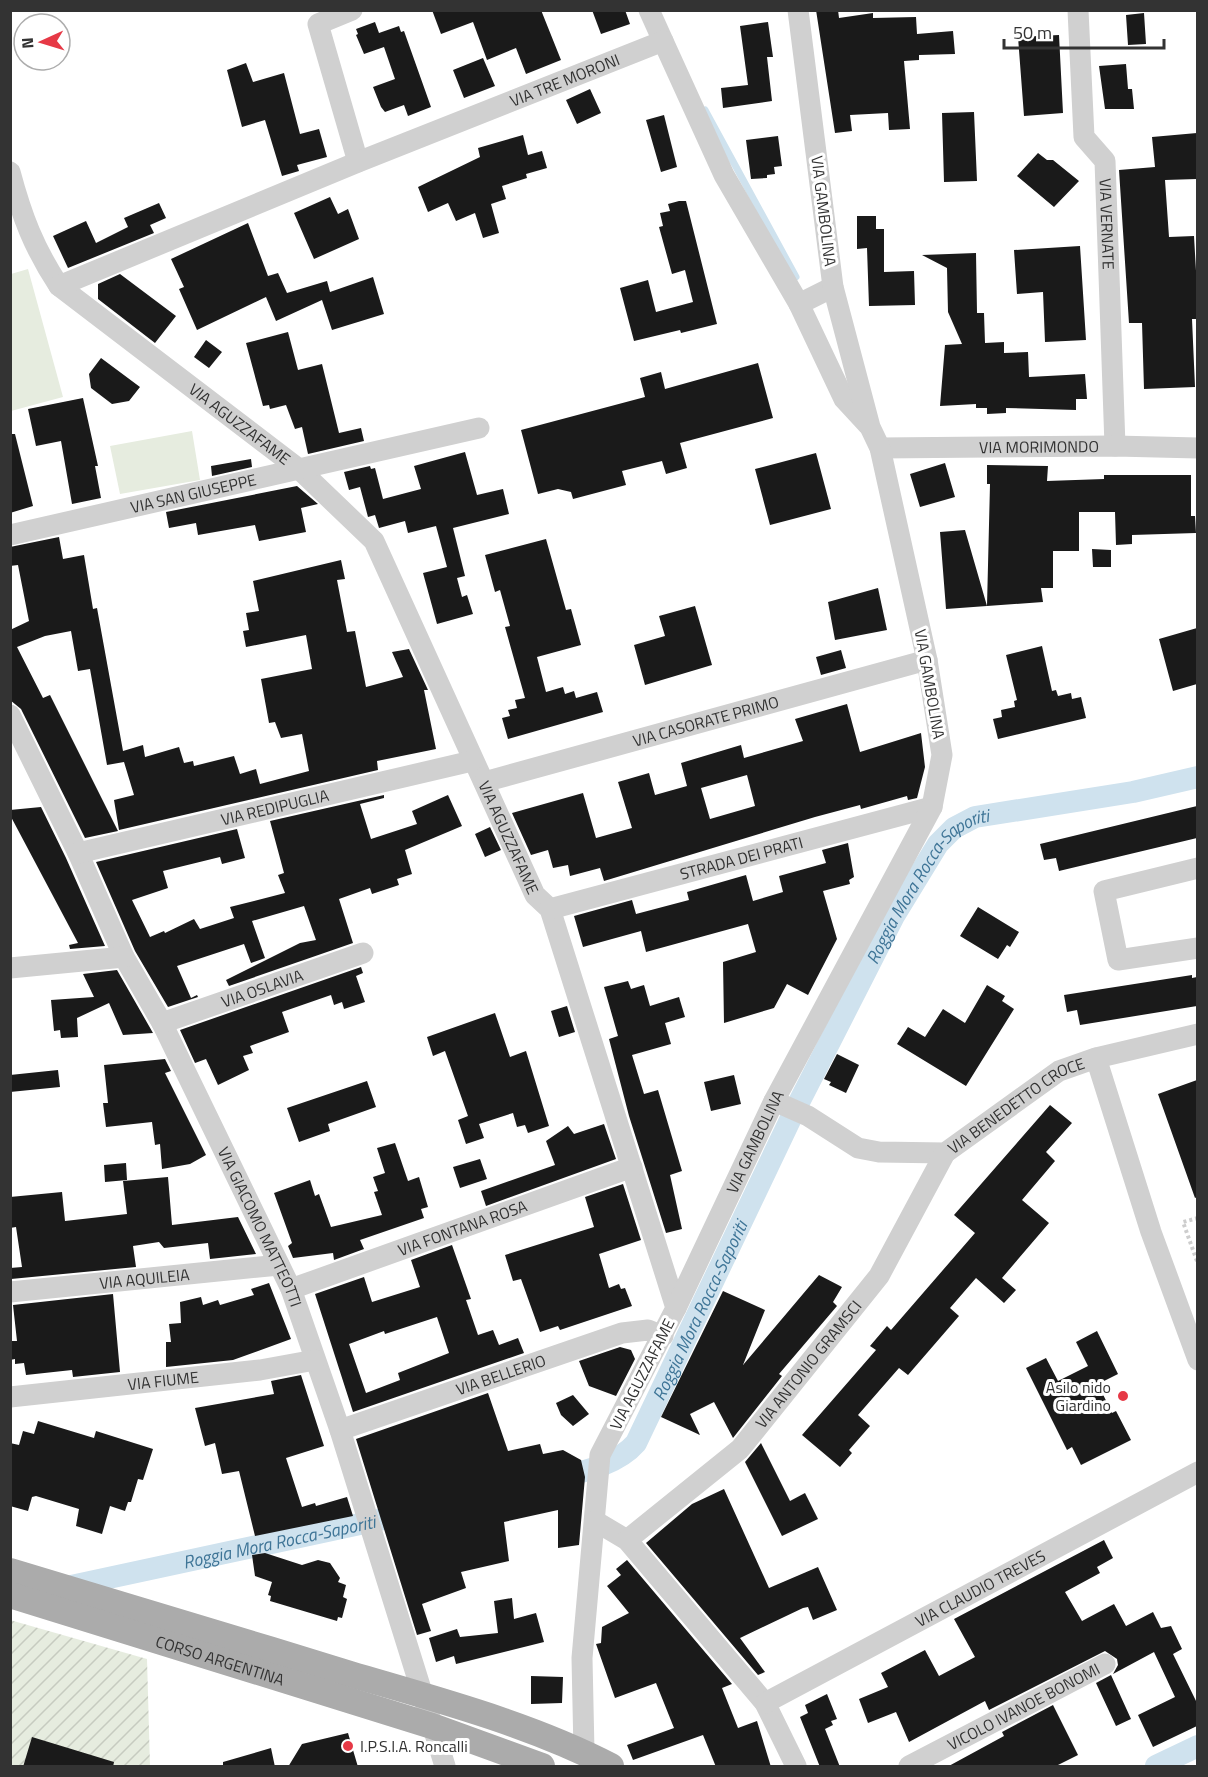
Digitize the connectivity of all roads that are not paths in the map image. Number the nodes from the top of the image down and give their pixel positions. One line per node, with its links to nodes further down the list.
1 (352, 10): 6 (street)
2 (649, 10): 5 (street)
3 (798, 10): 9 (street, VIA GAMBOLINA)
4 (1078, 10): 13 (street, VIA VERNATE)
5 (663, 41): 6 (street, VIA TRE MORONI); 10 (street)
6 (358, 162): 8 (street, VIA TRE MORONI)
7 (10, 172): 8 (street, VIA AGUZZAFAME)
8 (59, 286): 16 (street, VIA AGUZZAFAME)
9 (833, 288): 10 (street); 11 (street, VIA GAMBOLINA)
10 (798, 304): 11 (street)
11 (870, 427): 14 (street, VIA GAMBOLINA)
12 (479, 428): 16 (street, VIA SAN GIUSEPPE)
13 (1115, 446): 14 (street, VIA MORIMONDO); 15 (street, VIA MORIMONDO)
14 (880, 448): 18 (street, VIA GAMBOLINA)
15 (1197, 448)
16 (299, 469): 17 (street, VIA SAN GIUSEPPE); 20 (street, VIA AGUZZAFAME)
17 (10, 535)
18 (927, 660): 21 (street, VIA CASORATE PRIMO); 22 (street, VIA GAMBOLINA)
19 (10, 715): 23 (street, VIA GIACOMO MATTEOTTI)
20 (472, 761): 21 (street, VIA AGUZZAFAME); 23 (street, VIA REDIPUGLIA)
21 (484, 782): 25 (street, VIA AGUZZAFAME)
22 (932, 807): 25 (street, STRADA DEI PRATI); 33 (street, VIA GAMBOLINA)
23 (78, 853): 28 (street, VIA GIACOMO MATTEOTTI)
24 (1197, 868): 26 (street)
25 (550, 909): 35 (street, VIA AGUZZAFAME)
26 (1197, 948)
27 (363, 953): 30 (street, VIA OSLAVIA)
28 (124, 957): 29 (street); 30 (street, VIA GIACOMO MATTEOTTI)
29 (10, 968)
30 (162, 1023): 36 (street, VIA GIACOMO MATTEOTTI)
31 (1197, 1034): 32 (street, VIA BENEDETTO CROCE)
32 (1096, 1058): 34 (street, VIA BENEDETTO CROCE); 42 (street)
33 (791, 1108): 34 (street, VIA BENEDETTO CROCE); 39 (street, VIA GAMBOLINA)
34 (945, 1153): 47 (street, VIA ANTONIO GRAMSCI)
35 (632, 1167): 37 (street, VIA FONTANA ROSA); 39 (street, VIA AGUZZAFAME)
36 (279, 1265): 37 (street, VIA GIACOMO MATTEOTTI); 38 (street, VIA AQUILEIA)
37 (291, 1289): 41 (street, VIA GIACOMO MATTEOTTI)
38 (10, 1292)
39 (676, 1308): 40 (street, VIA AGUZZAFAME)
40 (663, 1336): 44 (street, VIA BELLERIO); 46 (street, VIA AGUZZAFAME)
41 (315, 1360): 43 (street, VIA FIUME); 44 (street, VIA GIACOMO MATTEOTTI)
42 (1197, 1360)
43 (10, 1397)
44 (340, 1430): 50 (street, VIA GIACOMO MATTEOTTI)
45 (1197, 1472): 51 (street, VIA CLAUDIO TREVES)
46 (595, 1521): 47 (street); 53 (street, VIA AGUZZAFAME)
47 (627, 1540): 51 (street)
48 (15, 1581): 50 (main road, CORSO ARGENTINA); 52 (main road, CORSO ARGENTINA)
49 (1105, 1664): 58 (street, VICOLO IVANOE BONOMI)
50 (422, 1695): 52 (street, VIA GIACOMO MATTEOTTI); 53 (main road, CORSO ARGENTINA)
51 (765, 1703): 57 (street)
52 (432, 1726): 54 (street, VIA GIACOMO MATTEOTTI); 55 (main road, CORSO ARGENTINA)
53 (584, 1752): 56 (main road, CORSO ARGENTINA)
54 (445, 1767)
55 (543, 1767)
56 (611, 1767)
57 (796, 1767)
58 (909, 1767)

